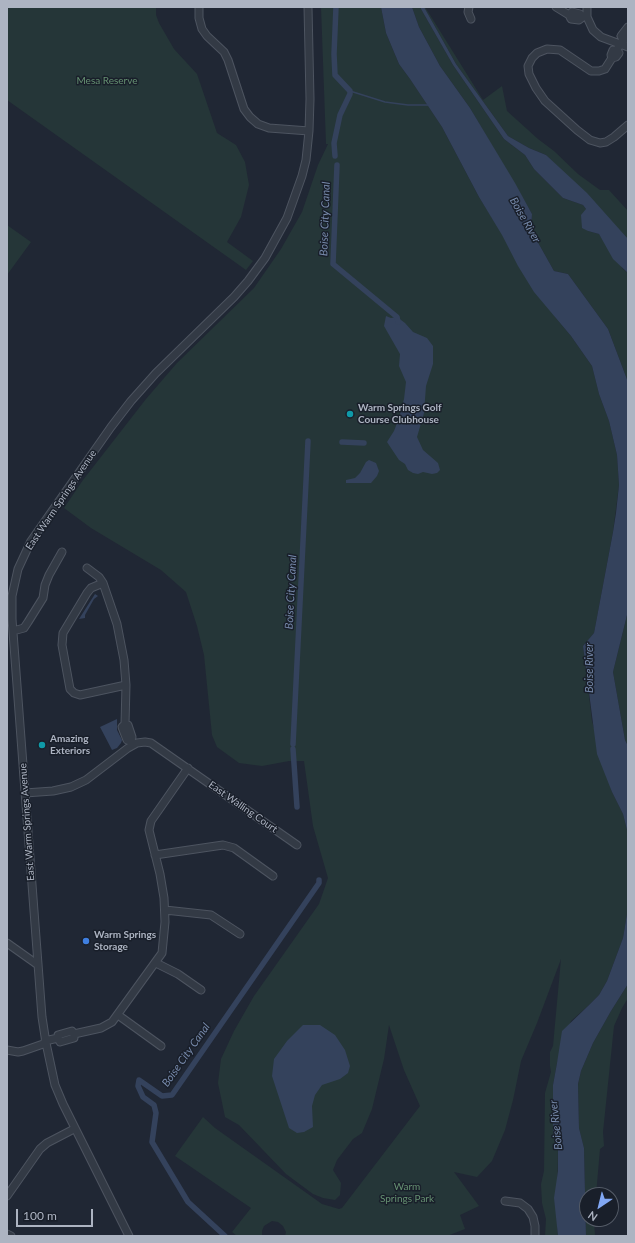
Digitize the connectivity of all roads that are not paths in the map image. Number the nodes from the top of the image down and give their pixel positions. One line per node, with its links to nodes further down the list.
1 (199, 7): 12 (street)
2 (308, 7): 12 (street, East Warm Springs Avenue)
3 (469, 7): 7 (street)
4 (556, 7): 6 (street)
5 (587, 7): 6 (street)
6 (585, 17): 9 (street)
7 (471, 19)
8 (628, 27): 9 (street)
9 (622, 43): 10 (street); 11 (street)
10 (628, 48)
11 (628, 125)
12 (310, 131): 16 (street, East Warm Springs Avenue)
13 (62, 552): 16 (street)
14 (88, 568): 15 (street)
15 (102, 583): 17 (street); 17 (street)
16 (13, 631): 20 (street, East Warm Springs Avenue)
17 (126, 685): 18 (street)
18 (132, 743): 19 (street, East Walling Court); 20 (street)
19 (188, 768): 21 (street, East Walling Court); 22 (street)
20 (25, 793): 28 (street, East Warm Springs Avenue)
21 (297, 845)
22 (155, 855): 23 (street); 24 (street)
23 (273, 876)
24 (164, 910): 25 (street); 27 (street)
25 (240, 934)
26 (7, 943): 28 (street)
27 (156, 963): 29 (street); 30 (street)
28 (38, 965): 31 (street, East Warm Springs Avenue)
29 (201, 990)
30 (118, 1015): 31 (street); 32 (street)
31 (45, 1042): 33 (street); 34 (street, East Warm Springs Avenue)
32 (161, 1046)
33 (7, 1050)
34 (74, 1128): 35 (street); 39 (street, East Warm Springs Avenue)
35 (7, 1196)
36 (505, 1202): 40 (street)
37 (7, 1234): 38 (street)
38 (11, 1236)
39 (129, 1236)
40 (535, 1236)

